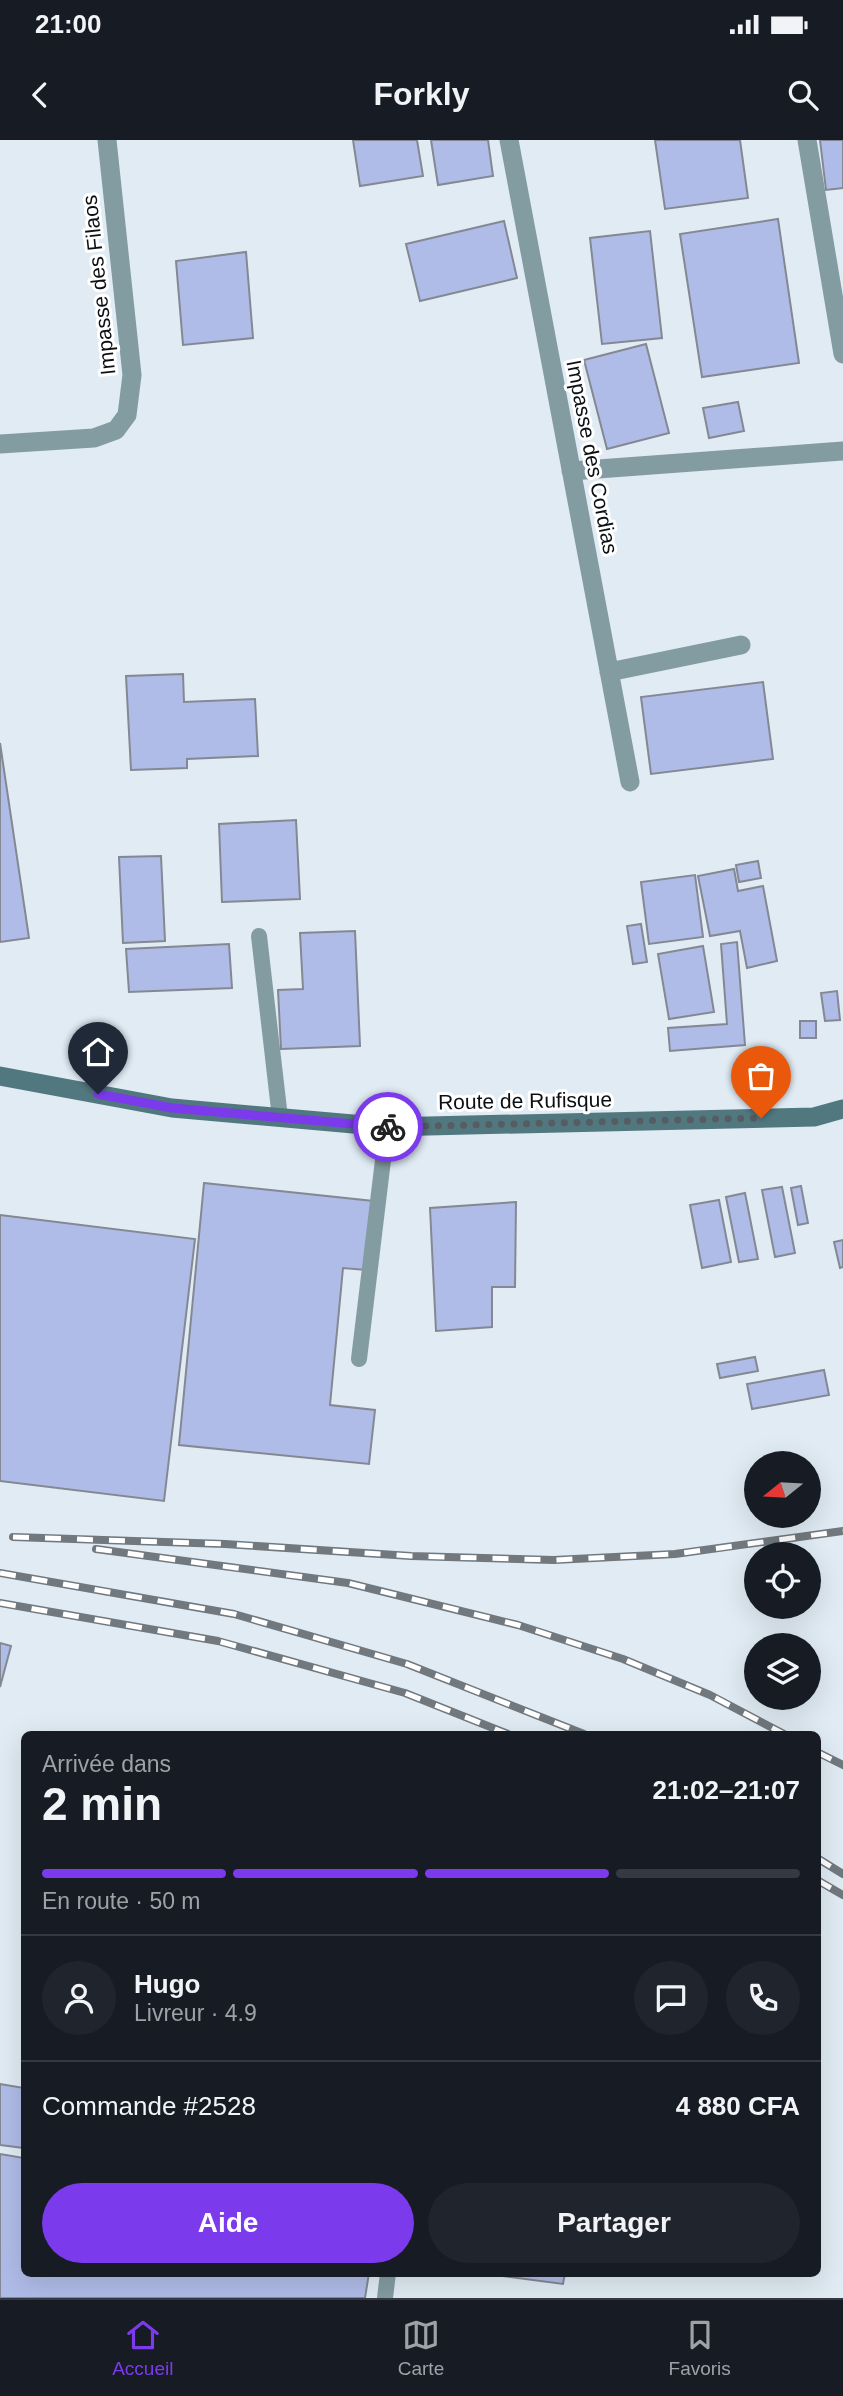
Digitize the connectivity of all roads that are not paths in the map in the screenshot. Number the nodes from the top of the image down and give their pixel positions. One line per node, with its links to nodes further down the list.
1 (107, 140): 6 (street, Impasse des Filaos)
2 (509, 140): 8 (street, Impasse des Cordias)
3 (807, 140): 4 (street)
4 (840, 316): 5 (street)
5 (843, 354)
6 (0, 444)
7 (843, 451): 8 (street)
8 (571, 471): 10 (street, Impasse des Cordias)
9 (741, 645): 10 (street)
10 (609, 672): 11 (street, Impasse des Cordias)
11 (630, 782)
12 (259, 936): 15 (lane)
13 (0, 1076): 15 (main road, Route de Rufisque)
14 (843, 1109): 16 (main road, Route de Rufisque)
15 (280, 1118): 16 (main road, Route de Rufisque)
16 (387, 1128): 17 (lane)
17 (359, 1359)
18 (388, 2277): 19 (lane)
19 (385, 2298)

